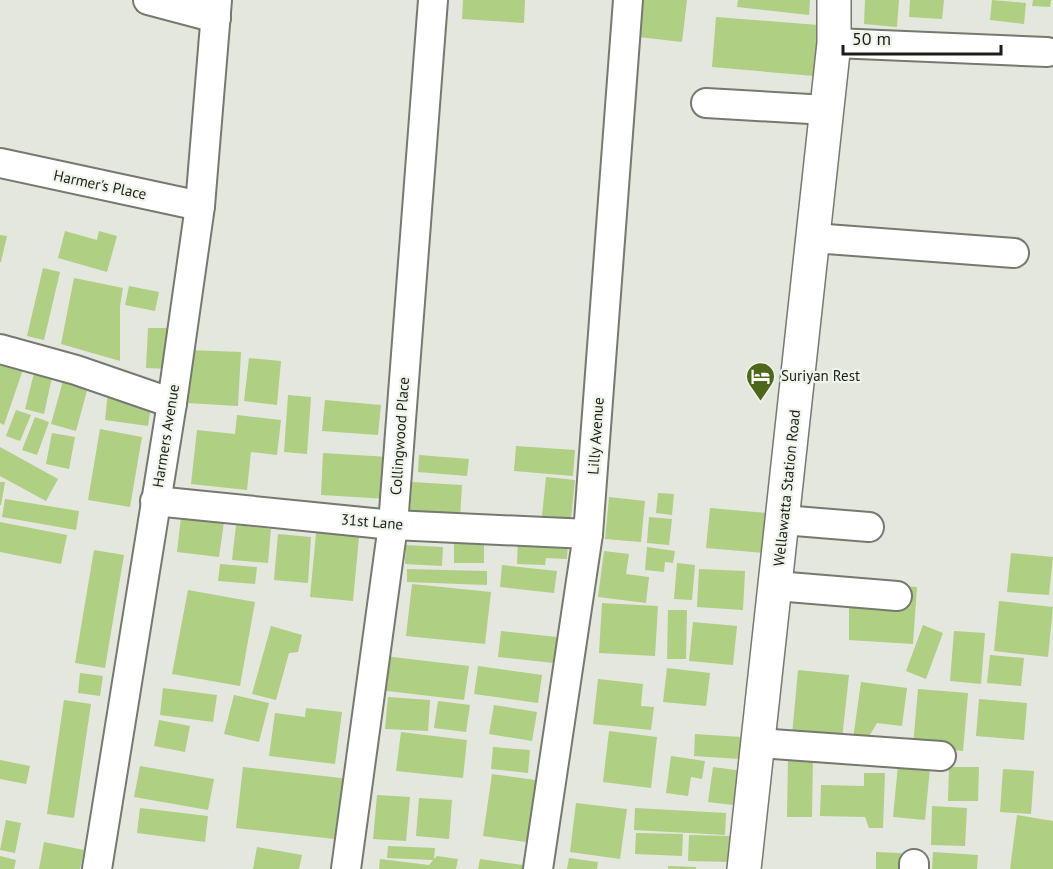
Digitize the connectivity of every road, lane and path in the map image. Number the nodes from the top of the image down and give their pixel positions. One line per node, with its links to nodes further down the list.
1 (147, 0): 5 (street)
2 (433, 0): 18 (street, Collingwood Place)
3 (628, 0): 20 (street, Lilly Avenue)
4 (834, 0): 6 (main road, Wellawatta Station Road)
5 (217, 9): 11 (street, Harmers Avenue)
6 (834, 43): 7 (street); 9 (main road, Wellawatta Station Road)
7 (1047, 52)
8 (706, 103): 9 (street)
9 (827, 110): 12 (main road, Wellawatta Station Road)
10 (0, 163): 11 (street, Harmer's Place)
11 (200, 206): 15 (street, Harmers Avenue)
12 (813, 238): 13 (street); 17 (main road, Wellawatta Station Road)
13 (1014, 253)
14 (0, 348): 15 (street)
15 (172, 403): 16 (street, Harmers Avenue)
16 (155, 501): 18 (street, 31st Lane); 25 (street, Harmers Avenue)
17 (783, 520): 19 (street); 21 (main road, Wellawatta Station Road)
18 (393, 525): 20 (street, 31st Lane); 26 (street, Collingwood Place)
19 (869, 526)
20 (588, 534): 27 (street, Lilly Avenue)
21 (776, 586): 22 (street); 23 (main road, Wellawatta Station Road)
22 (897, 596)
23 (758, 743): 24 (street); 28 (main road, Wellawatta Station Road)
24 (941, 756)
25 (97, 869)
26 (346, 869)
27 (538, 869)
28 (744, 869)

